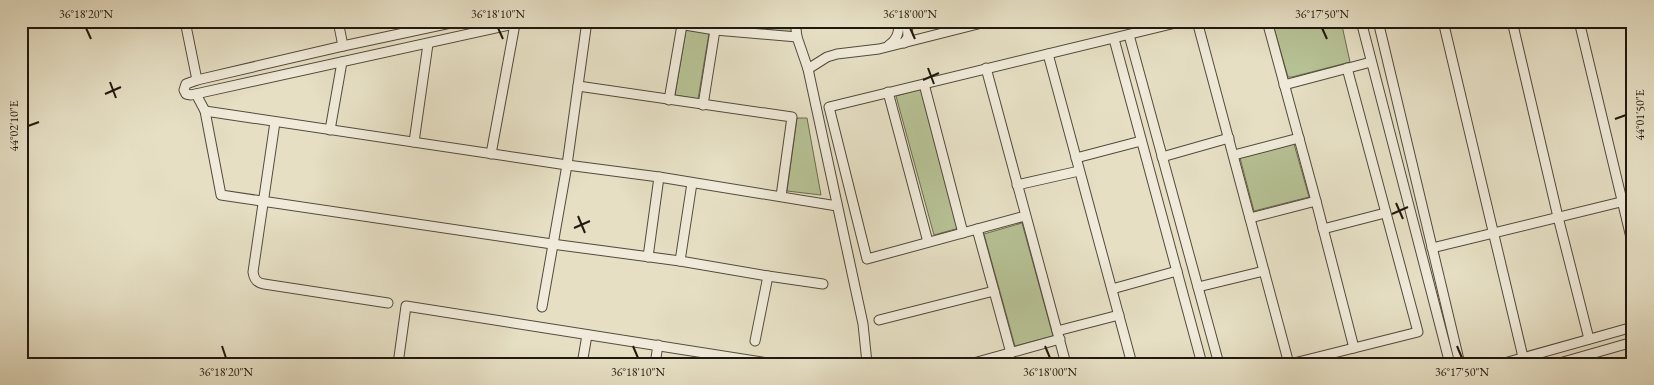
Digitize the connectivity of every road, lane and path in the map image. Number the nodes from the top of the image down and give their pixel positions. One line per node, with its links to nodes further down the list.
1 (185, 21): 40 (street)
2 (338, 21): 32 (street)
3 (461, 21): 22 (street); 27 (street)
4 (528, 21): 20 (street)
5 (587, 21): 43 (street)
6 (661, 21): 23 (street)
7 (795, 21): 28 (street)
8 (899, 21): 33 (street)
9 (908, 21): 30 (street)
10 (954, 21): 25 (street)
11 (990, 21): 21 (street)
12 (1184, 21): 26 (street)
13 (1197, 21): 51 (street)
14 (1267, 21): 42 (street)
15 (1361, 21): 36 (street)
16 (1378, 21): 81 (street)
17 (1443, 21): 77 (street)
18 (1512, 21): 72 (street)
19 (1579, 21): 68 (street)
20 (515, 24): 27 (street); 55 (street)
21 (965, 24): 25 (street)
22 (421, 25): 32 (street)
23 (682, 25): 24 (street); 46 (street)
24 (716, 30): 28 (street); 47 (street)
25 (951, 31): 30 (street)
26 (1129, 35): 29 (street); 57 (street)
27 (464, 36): 31 (street)
28 (797, 37): 37 (street)
29 (1114, 39): 34 (street); 53 (street)
30 (904, 42): 33 (street)
31 (428, 44): 35 (street); 54 (street)
32 (343, 46): 40 (street)
33 (885, 47): 37 (street)
34 (1048, 54): 38 (street); 58 (street)
35 (342, 62): 45 (street); 50 (street)
36 (1371, 62): 39 (street); 120 (street)
37 (808, 68): 69 (street)
38 (986, 68): 41 (street); 63 (street)
39 (1347, 68): 42 (street); 70 (street)
40 (197, 80): 45 (street)
41 (924, 84): 44 (street); 76 (street)
42 (1284, 85): 52 (street)
43 (578, 86): 46 (street); 59 (street)
44 (888, 92): 78 (street); 78 (street)
45 (196, 94): 48 (street)
46 (669, 100): 47 (street)
47 (703, 105): 64 (street)
48 (205, 111): 49 (street); 67 (street)
49 (275, 122): 50 (street); 67 (street)
50 (330, 130): 54 (street)
51 (1229, 138): 56 (street); 57 (street)
52 (1298, 138): 56 (street); 66 (street)
53 (1141, 140): 58 (street); 84 (street)
54 (414, 142): 55 (street)
55 (492, 154): 59 (street)
56 (1234, 156): 73 (street)
57 (1162, 157): 88 (street)
58 (1076, 158): 60 (street)
59 (567, 165): 61 (street); 79 (street)
60 (1079, 171): 63 (street); 89 (street)
61 (659, 177): 62 (street); 82 (street)
62 (692, 183): 64 (street); 83 (street)
63 (1017, 185): 71 (street)
64 (781, 196): 69 (street)
65 (1633, 200): 68 (street)
66 (1316, 201): 73 (street); 75 (street)
67 (264, 202): 79 (street); 91 (street)
68 (1622, 202): 72 (street); 80 (street)
69 (837, 206): 109 (street)
70 (1385, 213): 75 (street); 104 (street)
71 (1025, 216): 74 (street); 98 (street)
72 (1558, 217): 77 (street); 99 (street)
73 (1250, 218): 85 (street)
74 (977, 229): 76 (street); 90 (street)
75 (1323, 229): 104 (street)
76 (963, 232): 78 (street)
77 (1494, 232): 81 (street); 107 (street)
78 (928, 242)
79 (552, 244): 82 (street); 92 (street)
80 (1633, 246)
81 (1432, 248): 121 (street)
82 (648, 258): 83 (street)
83 (680, 261): 86 (street)
84 (1177, 271): 89 (street); 117 (street)
85 (1264, 271): 88 (street); 119 (street)
86 (768, 276): 87 (street); 100 (street)
87 (823, 284)
88 (1198, 287): 118 (street)
89 (1112, 289): 93 (street)
90 (994, 291): 94 (street); 105 (street)
91 (388, 303)
92 (542, 307)
93 (1119, 315): 98 (street); 116 (street)
94 (879, 320)
95 (1633, 327): 96 (street)
96 (1618, 331): 99 (street); 103 (street)
97 (587, 335): 102 (street); 110 (street); 111 (street)
98 (1058, 335): 105 (street); 115 (street)
99 (1589, 339): 107 (street)
100 (755, 341)
101 (1633, 342): 103 (street)
102 (658, 345): 108 (street); 112 (street)
103 (1623, 345): 106 (street)
104 (1354, 348): 119 (street)
105 (1012, 353): 114 (street)
106 (1591, 354): 123 (street); 124 (street)
107 (1523, 357): 122 (street)
108 (723, 360): 113 (street)
109 (868, 363)
110 (398, 364)
111 (582, 364)
112 (655, 364)
113 (774, 364)
114 (970, 364)
115 (1066, 364)
116 (1132, 364)
117 (1202, 364)
118 (1219, 364)
119 (1290, 364)
120 (1450, 364)
121 (1460, 364)
122 (1501, 364)
123 (1556, 364)
124 (1594, 364)

